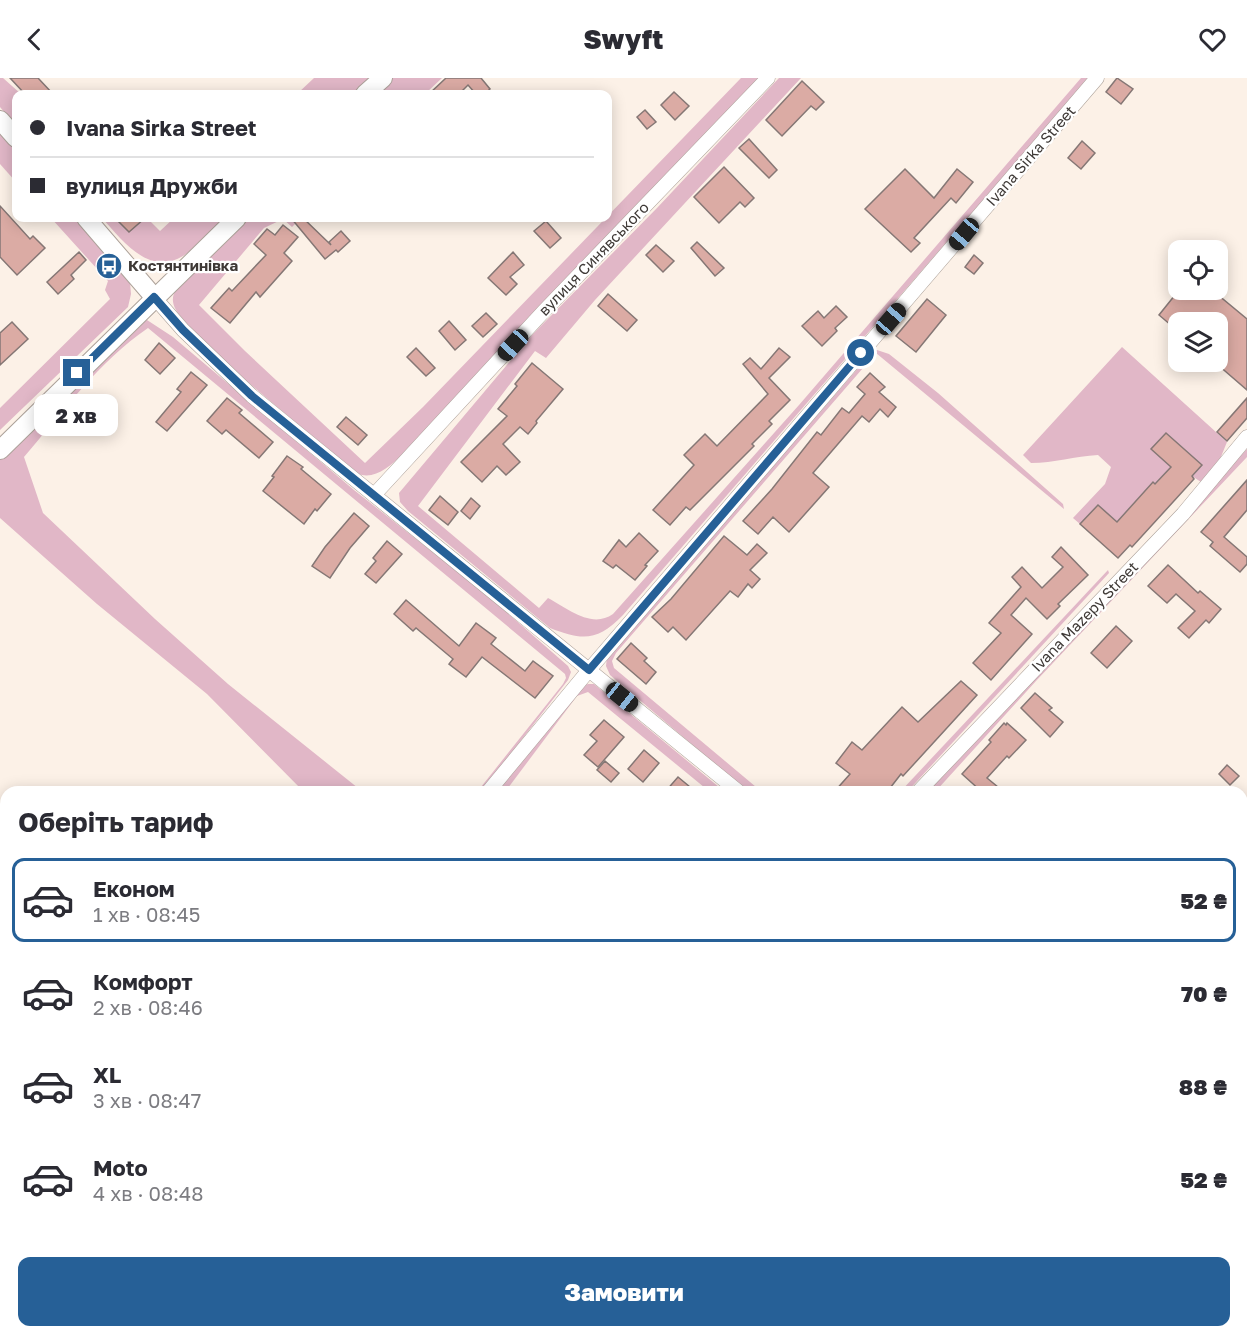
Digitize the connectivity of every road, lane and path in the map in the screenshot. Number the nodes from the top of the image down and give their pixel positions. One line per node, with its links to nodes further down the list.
1 (383, 78): 4 (street)
2 (768, 78): 12 (street, вулиця Синявського)
3 (1097, 78): 13 (street, Ivana Sirka Street)
4 (370, 90)
5 (0, 120): 6 (street)
6 (12, 134)
7 (89, 222): 9 (street)
8 (233, 222): 9 (street)
9 (154, 297): 11 (street); 12 (street)
10 (1247, 437): 16 (street, Ivana Mazepy Street)
11 (0, 450)
12 (374, 495): 13 (street)
13 (589, 670): 14 (street, Ivana Sirka Street); 15 (street)
14 (493, 786)
15 (732, 786)
16 (924, 786)

